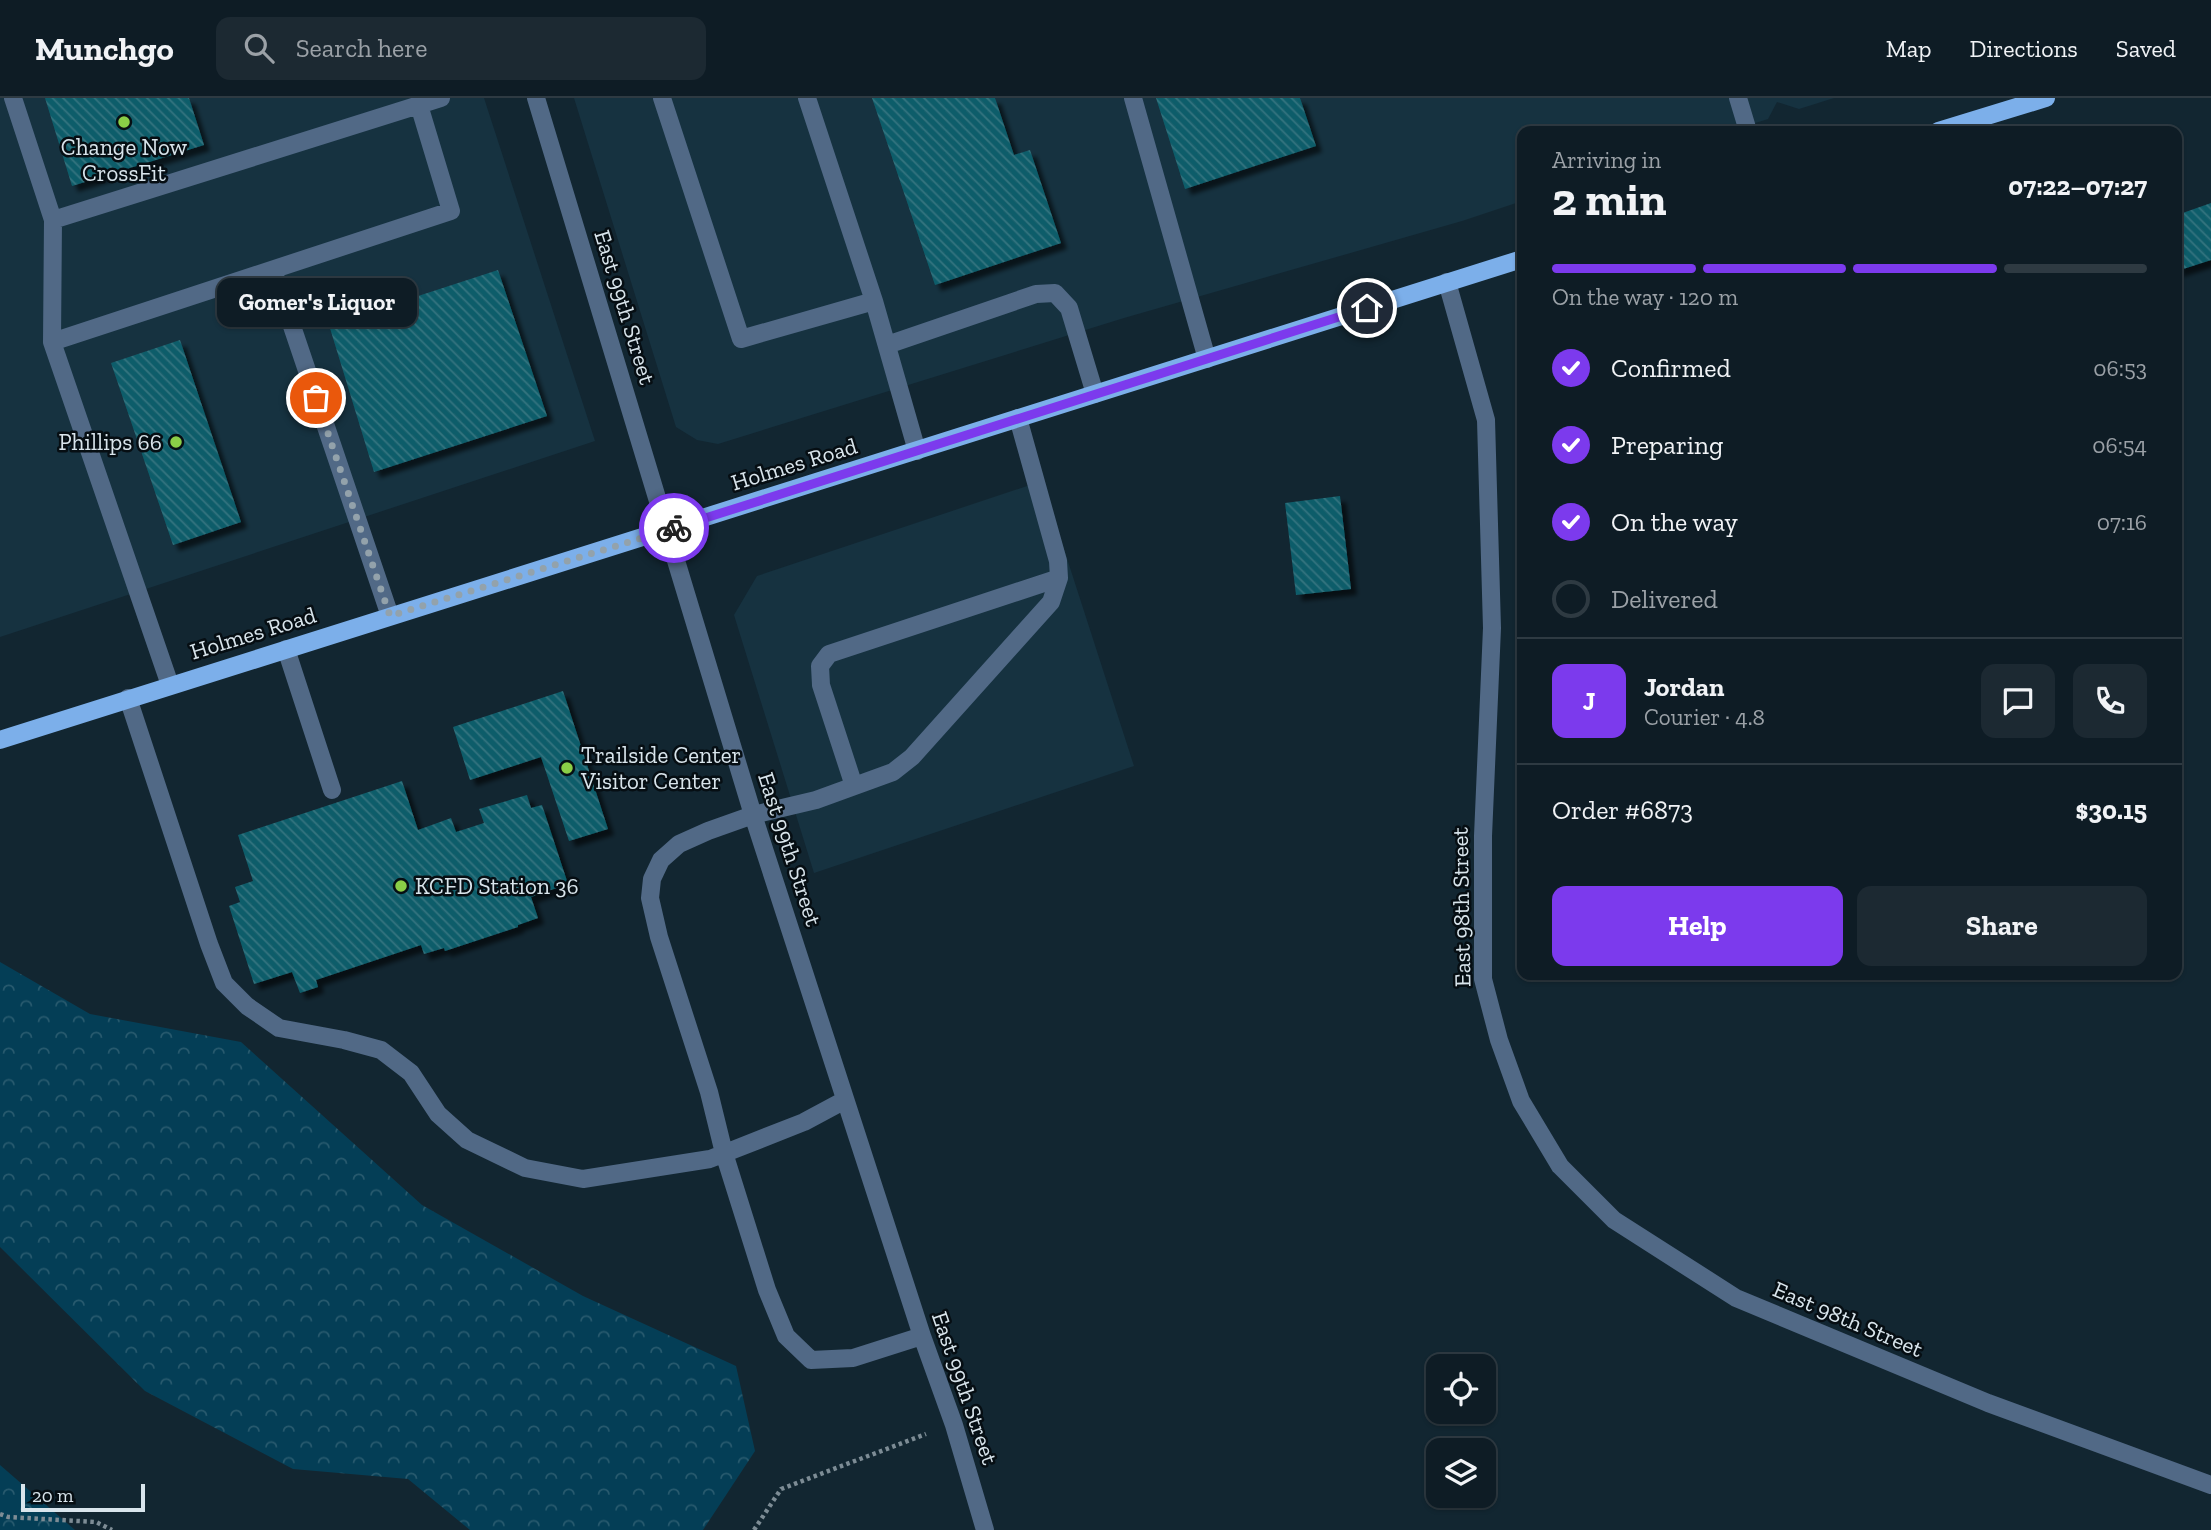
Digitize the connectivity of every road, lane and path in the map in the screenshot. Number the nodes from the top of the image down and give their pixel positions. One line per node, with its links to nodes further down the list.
1 (13, 98): 12 (street)
2 (441, 98): 9 (street)
3 (536, 98): 23 (street, East 99th Street)
4 (662, 98): 16 (street)
5 (807, 98): 16 (street)
6 (1133, 98): 19 (street)
7 (1738, 98): 10 (street)
8 (2046, 98): 11 (main road)
9 (419, 105): 12 (street); 14 (street)
10 (1746, 126)
11 (1954, 126)
12 (53, 220): 17 (street)
13 (1517, 261): 15 (main road, Holmes Road)
14 (273, 270): 17 (street); 25 (street)
15 (1447, 282): 19 (main road, Holmes Road); 37 (street, East 98th Street)
16 (874, 301): 18 (street)
17 (52, 342): 27 (street)
18 (887, 345): 20 (street); 22 (street)
19 (1207, 359): 20 (main road, Holmes Road)
20 (1095, 394): 21 (main road, Holmes Road)
21 (1018, 418): 22 (main road, Holmes Road); 24 (street)
22 (917, 451): 23 (main road, Holmes Road)
23 (667, 530): 25 (main road, Holmes Road); 32 (street, East 99th Street)
24 (1059, 578): 30 (street); 30 (street)
25 (390, 616): 26 (main road, Holmes Road)
26 (286, 649): 27 (main road, Holmes Road); 31 (street)
27 (170, 685): 28 (main road, Holmes Road)
28 (128, 698): 29 (main road, Holmes Road); 34 (street)
29 (0, 740)
30 (853, 786): 32 (street)
31 (332, 790)
32 (752, 816): 33 (street, East 99th Street); 34 (street)
33 (845, 1100): 34 (street); 35 (street, East 99th Street)
34 (724, 1153): 35 (street)
35 (922, 1336): 36 (street, East 99th Street)
36 (954, 1425): 40 (path); 41 (street, East 99th Street)
37 (2211, 1485)
38 (0, 1514): 39 (path)
39 (112, 1530)
40 (754, 1530)
41 (985, 1530)

